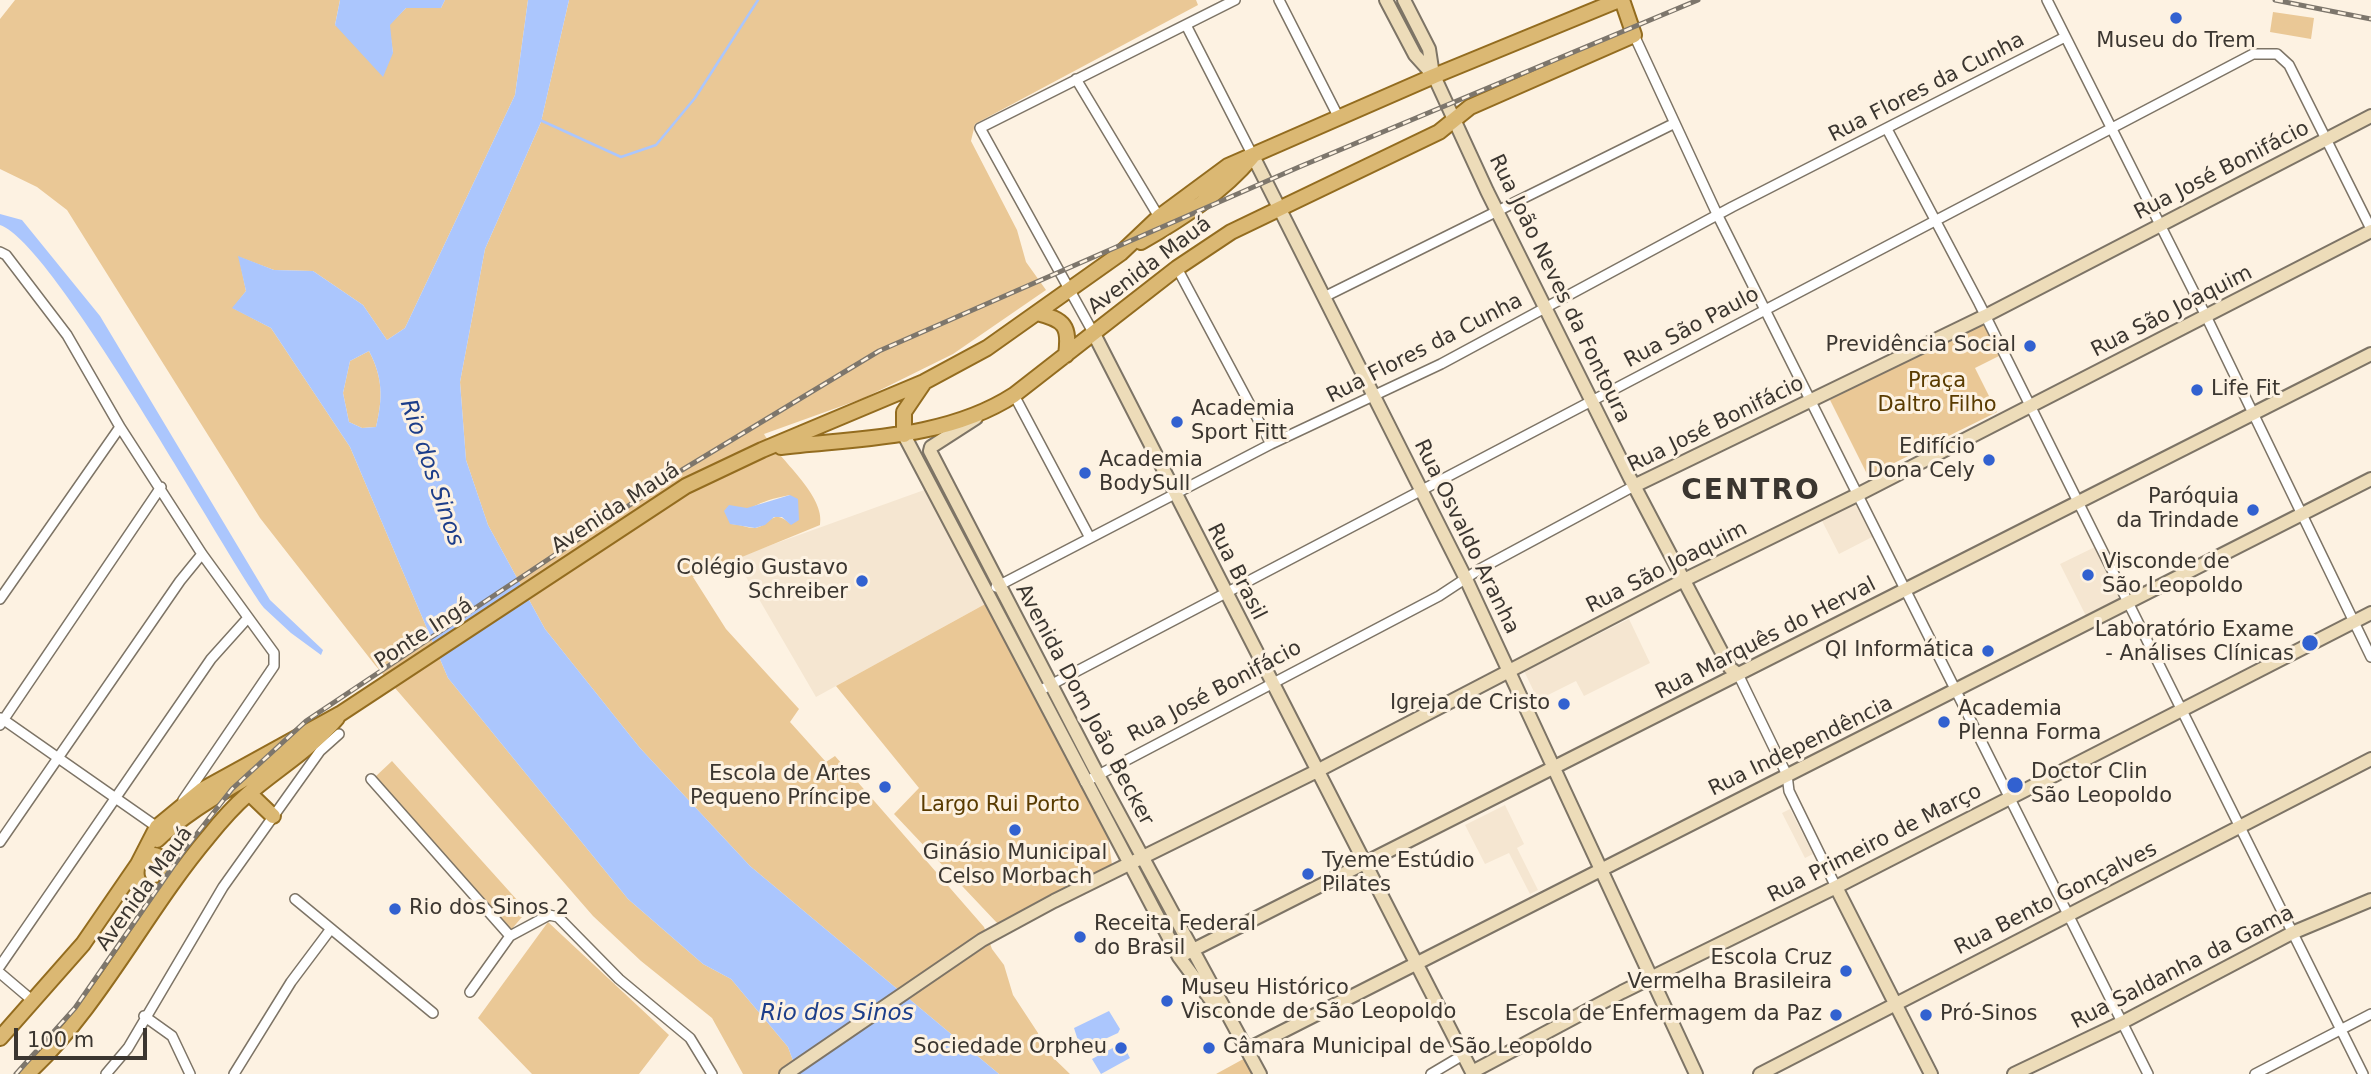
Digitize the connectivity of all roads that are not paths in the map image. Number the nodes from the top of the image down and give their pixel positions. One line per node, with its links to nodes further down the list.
1 (1235, 0): 7 (street)
2 (1279, 0): 13 (street)
3 (1386, 0): 10 (street)
4 (1404, 0): 10 (street)
5 (1620, 0): 8 (main road, Avenida Mauá); 10 (main road, Avenida Mauá)
6 (2047, 0): 9 (street)
7 (1186, 24): 11 (street); 19 (street, Rua Osvaldo Aranha)
8 (1634, 36): 14 (main road, Avenida Mauá); 15 (street)
9 (2064, 37): 16 (street, Rua Flores da Cunha); 17 (street)
10 (1433, 76): 13 (main road, Avenida Mauá); 14 (street, Rua João Neves da Fontoura)
11 (1076, 79): 23 (street); 30 (street, Rua Brasil)
12 (2371, 116): 18 (street, Rua José Bonifácio)
13 (1339, 118): 19 (main road, Avenida Mauá)
14 (1455, 118): 20 (main road, Avenida Mauá); 21 (street, Rua João Neves da Fontoura)
15 (1673, 124): 21 (street); 22 (street)
16 (1887, 129): 22 (street, Rua Flores da Cunha); 24 (street)
17 (2111, 129): 18 (street, Rua São Paulo); 24 (street, Rua São Paulo); 25 (street)
18 (2327, 138): 25 (street, Rua José Bonifácio); 26 (street)
19 (1253, 156): 20 (street, Rua Osvaldo Aranha); 23 (main road, Avenida Mauá); 28 (main road, Avenida Mauá)
20 (1280, 206): 29 (main road, Avenida Mauá); 31 (street, Rua Osvaldo Aranha)
21 (1496, 209): 31 (street); 32 (street, Rua João Neves da Fontoura)
22 (1717, 214): 32 (street, Rua Flores da Cunha); 33 (street)
23 (1160, 217): 28 (main road, Avenida Mauá)
24 (1937, 222): 33 (street, Rua São Paulo); 35 (street)
25 (2160, 225): 35 (street, Rua José Bonifácio); 36 (street)
26 (2371, 230): 36 (street, Rua São Joaquim)
27 (0, 252): 48 (street)
28 (1121, 253): 30 (main road, Avenida Mauá)
29 (1177, 268): 37 (main road, Avenida Mauá); 50 (street)
30 (1071, 289): 34 (main road, Avenida Mauá); 37 (street, Rua Brasil)
31 (1326, 296): 42 (street, Rua Osvaldo Aranha)
32 (1545, 307): 42 (street, Rua Flores da Cunha); 44 (street, Rua João Neves da Fontoura)
33 (1765, 310): 43 (street); 44 (street, Rua São Paulo)
34 (1037, 313): 39 (main road); 40 (main road, Avenida Mauá)
35 (1985, 316): 43 (street, Rua José Bonifácio); 45 (street)
36 (2206, 316): 45 (street, Rua São Joaquim); 47 (street)
37 (1094, 334): 39 (main road, Avenida Mauá); 56 (street, Rua Brasil)
38 (2371, 354): 47 (street, Rua Marquês do Herval)
39 (1066, 355): 41 (main road, Avenida Mauá)
40 (924, 382): 49 (main road); 51 (main road, Avenida Mauá)
41 (1014, 395): 46 (main road, Avenida Mauá); 60 (street)
42 (1375, 396): 50 (street, Rua Flores da Cunha); 55 (street, Rua Osvaldo Aranha)
43 (1811, 400): 53 (street, Rua José Bonifácio); 57 (street)
44 (1592, 401): 53 (street, Rua João Neves da Fontoura); 55 (street, Rua São Paulo)
45 (2031, 407): 57 (street, Rua São Joaquim); 58 (street)
46 (985, 412): 49 (main road, Avenida Mauá); 64 (street, Avenida Dom João Becker)
47 (2255, 414): 58 (street, Rua Marquês do Herval); 59 (street)
48 (120, 427): 54 (street); 68 (street)
49 (904, 435): 51 (main road, Avenida Mauá); 66 (street, Avenida Dom João Becker)
50 (1271, 444): 56 (street, Rua Flores da Cunha)
51 (762, 450): 70 (main road, Avenida Mauá)
52 (2371, 480): 59 (street, Rua Independência)
53 (1634, 486): 62 (street, Rua José Bonifácio); 63 (street, Rua João Neves da Fontoura)
54 (161, 487): 61 (street); 84 (street)
55 (1421, 489): 62 (street, Rua Osvaldo Aranha); 67 (street, Rua São Paulo)
56 (1174, 494): 60 (street, Rua Flores da Cunha); 67 (street, Rua Brasil)
57 (1859, 494): 63 (street, Rua São Joaquim); 65 (street)
58 (2076, 501): 65 (street, Rua Marquês do Herval); 69 (street)
59 (2303, 513): 69 (street, Rua Independência); 73 (street)
60 (1090, 538): 64 (street, Rua Flores da Cunha)
61 (202, 554): 72 (street); 87 (street)
62 (1466, 579): 75 (street, Rua Osvaldo Aranha); 78 (street, Rua José Bonifácio)
63 (1684, 580): 75 (street, Rua São Joaquim); 76 (street, Rua João Neves da Fontoura)
64 (1000, 585): 66 (street, Rua Flores da Cunha); 77 (street, Avenida Dom João Becker)
65 (1907, 588): 76 (street, Rua Marquês do Herval); 81 (street)
66 (985, 592): 79 (street, Avenida Dom João Becker)
67 (1225, 594): 77 (street, Rua São Paulo); 78 (street, Rua Brasil)
68 (0, 599)
69 (2130, 603): 81 (street, Rua Independência); 82 (street)
70 (498, 611): 80 (main road, Ponte Ingá)
71 (2371, 613): 73 (street, Rua Primeiro de Março)
72 (246, 620): 96 (street); 98 (street)
73 (2354, 622): 74 (street); 82 (street, Rua Primeiro de Março)
74 (2371, 657)
75 (1509, 670): 89 (street, Rua Osvaldo Aranha); 90 (street, Rua São Joaquim)
76 (1738, 674): 89 (street, Rua Marquês do Herval); 92 (street, Rua João Neves da Fontoura)
77 (1051, 684): 79 (street, Rua São Paulo); 91 (street, Avenida Dom João Becker)
78 (1270, 684): 90 (street, Rua Brasil); 91 (street, Rua José Bonifácio)
79 (1038, 691): 94 (street, Avenida Dom João Becker)
80 (373, 692): 83 (main road, Avenida Mauá)
81 (1957, 692): 92 (street, Rua Independência); 97 (street)
82 (2182, 709): 97 (street, Rua Primeiro de Março); 100 (street)
83 (340, 714): 85 (main road, Avenida Mauá); 95 (main road, Avenida Mauá)
84 (1, 720): 87 (street)
85 (318, 726): 98 (main road, Avenida Mauá); 105 (main road, Avenida Mauá)
86 (339, 734): 99 (street)
87 (59, 757): 96 (street); 102 (street)
88 (2371, 760): 100 (street, Rua Bento Gonçalves)
89 (1556, 769): 106 (street, Rua Marquês do Herval); 107 (street, Rua Osvaldo Aranha)
90 (1317, 771): 103 (street, Rua São Joaquim); 106 (street, Rua Brasil)
91 (1098, 775): 94 (street, Rua José Bonifácio); 103 (street, Avenida Dom João Becker)
92 (1787, 775): 107 (street, Rua Independência); 109 (street, Rua João Neves da Fontoura)
93 (371, 779): 115 (street)
94 (1085, 782): 104 (street, Avenida Dom João Becker)
95 (249, 793): 99 (main road); 108 (main road, Avenida Mauá)
96 (116, 797): 101 (street); 119 (street)
97 (2009, 797): 109 (street, Rua Primeiro de Março); 112 (street)
98 (178, 807): 101 (main road, Avenida Mauá)
99 (273, 816): 127 (street)
100 (2239, 826): 112 (street, Rua Bento Gonçalves); 114 (street)
101 (157, 827): 105 (main road, Avenida Mauá)
102 (0, 842)
103 (1143, 857): 104 (street, Rua São Joaquim); 116 (street, Avenida Dom João Becker)
104 (1130, 863): 117 (street, Avenida Dom João Becker); 140 (street, Rua São Joaquim)
105 (138, 864): 108 (main road); 108 (main road); 123 (main road, Avenida Mauá)
106 (1365, 865): 116 (street, Rua Marquês do Herval); 118 (street, Rua Brasil)
107 (1603, 869): 118 (street, Rua Independência); 121 (street, Rua Osvaldo Aranha)
108 (169, 884): 135 (main road, Avenida Mauá)
109 (1836, 887): 121 (street, Rua Primeiro de Março); 124 (street, Rua João Neves da Fontoura)
110 (295, 899): 113 (street)
111 (2371, 900): 114 (street, Rua Saldanha da Gama)
112 (2067, 915): 124 (street, Rua Bento Gonçalves); 128 (street)
113 (330, 930): 125 (street); 138 (street)
114 (2292, 933): 128 (street, Rua Saldanha da Gama); 129 (street)
115 (510, 936): 122 (street); 139 (street)
116 (1194, 950): 117 (street, Rua Marquês do Herval); 130 (street, Avenida Dom João Becker)
117 (1179, 957): 130 (street, Avenida Dom João Becker)
118 (1416, 964): 132 (street, Rua Independência); 133 (street, Rua Brasil)
119 (0, 966)
120 (0, 973): 123 (street)
121 (1652, 977): 134 (street, Rua Primeiro de Março); 143 (street, Rua Osvaldo Aranha)
122 (470, 992)
123 (33, 1001): 131 (main road, Avenida Mauá)
124 (1895, 1004): 144 (street, Rua Bento Gonçalves); 145 (street, Rua João Neves da Fontoura)
125 (433, 1013)
126 (2371, 1014): 129 (street)
127 (144, 1016): 136 (street); 137 (street)
128 (2121, 1023): 146 (street, Rua Saldanha da Gama); 147 (street)
129 (2341, 1030): 148 (street); 149 (street)
130 (1240, 1035): 132 (street, Avenida Dom João Becker)
131 (0, 1038)
132 (1248, 1049): 141 (street, Avenida Dom João Becker)
133 (1463, 1055): 134 (street, Rua Brasil); 142 (street)
134 (1472, 1073)
135 (27, 1074)
136 (106, 1074)
137 (190, 1074)
138 (234, 1074)
139 (712, 1074)
140 (786, 1074)
141 (1260, 1074)
142 (1432, 1074)
143 (1696, 1074)
144 (1760, 1074)
145 (1931, 1074)
146 (2014, 1074)
147 (2148, 1074)
148 (2255, 1074)
149 (2363, 1074)

